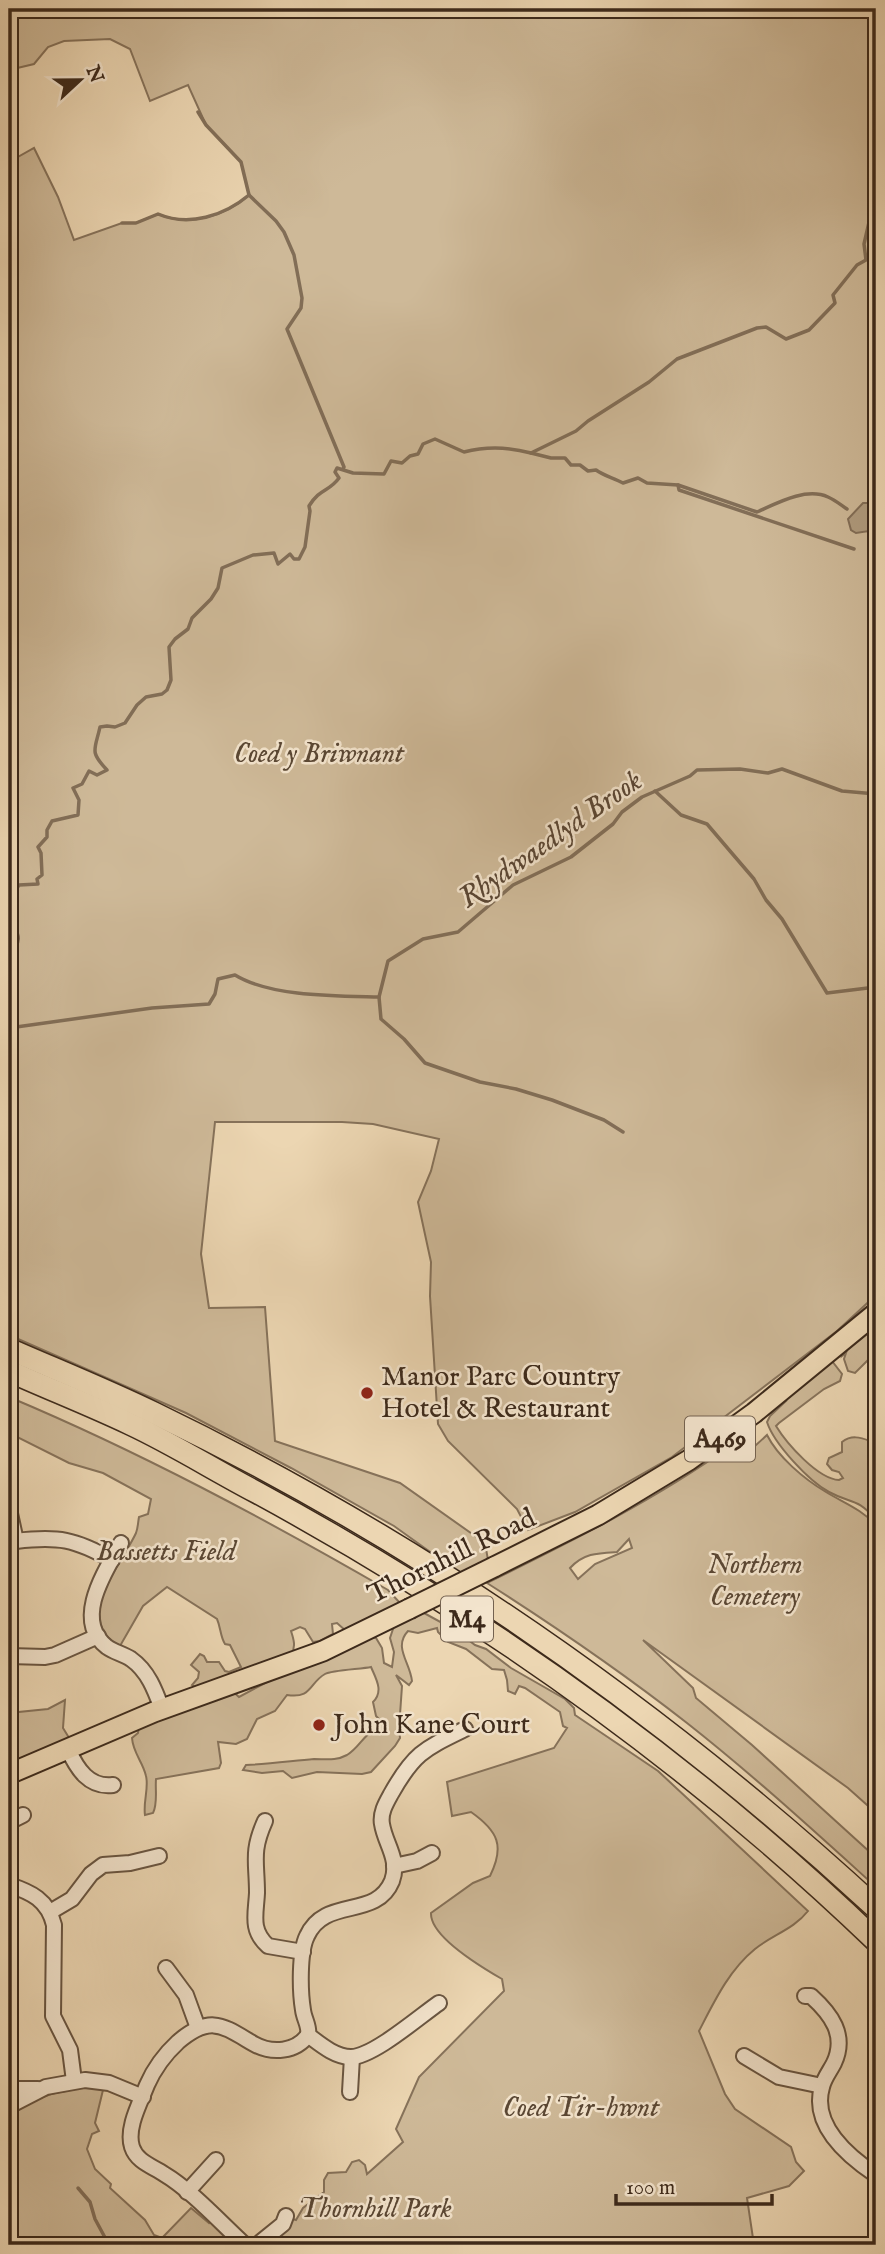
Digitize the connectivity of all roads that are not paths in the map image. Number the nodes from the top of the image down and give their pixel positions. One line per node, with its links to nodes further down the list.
1 (876, 1312): 9 (main road, Thornhill Road / A469, bridge)
2 (9, 1349): 21 (highway, M4)
3 (9, 1371): 23 (highway, M4)
4 (9, 1509): 6 (street)
5 (121, 1543): 6 (street)
6 (111, 1560): 7 (street)
7 (98, 1636): 8 (street); 9 (street)
8 (9, 1656)
9 (162, 1709): 11 (main road, Thornhill Road / A469)
10 (465, 1729): 19 (street)
11 (68, 1749): 12 (main road, Thornhill Road / A469); 13 (street)
12 (9, 1774)
13 (113, 1785)
14 (23, 1815): 16 (street)
15 (265, 1821): 24 (street)
16 (9, 1822)
17 (432, 1853): 19 (street)
18 (159, 1856): 22 (street)
19 (394, 1866): 24 (street)
20 (9, 1885): 22 (street)
21 (876, 1908)
22 (50, 1912): 32 (street)
23 (876, 1941)
24 (303, 1952): 29 (street)
25 (166, 1968): 28 (street)
26 (805, 1997): 33 (street)
27 (439, 2003): 31 (street)
28 (198, 2028): 29 (street); 37 (street)
29 (308, 2035): 31 (street)
30 (744, 2056): 33 (street)
31 (352, 2057): 36 (street)
32 (74, 2081): 34 (street); 37 (street)
33 (822, 2086): 40 (street)
34 (38, 2089): 35 (street); 38 (street)
35 (9, 2091)
36 (350, 2092)
37 (143, 2097): 41 (street)
38 (9, 2102)
39 (216, 2160): 41 (street)
40 (874, 2170)
41 (187, 2192): 43 (street)
42 (286, 2216): 44 (street)
43 (245, 2245)
44 (257, 2245)

